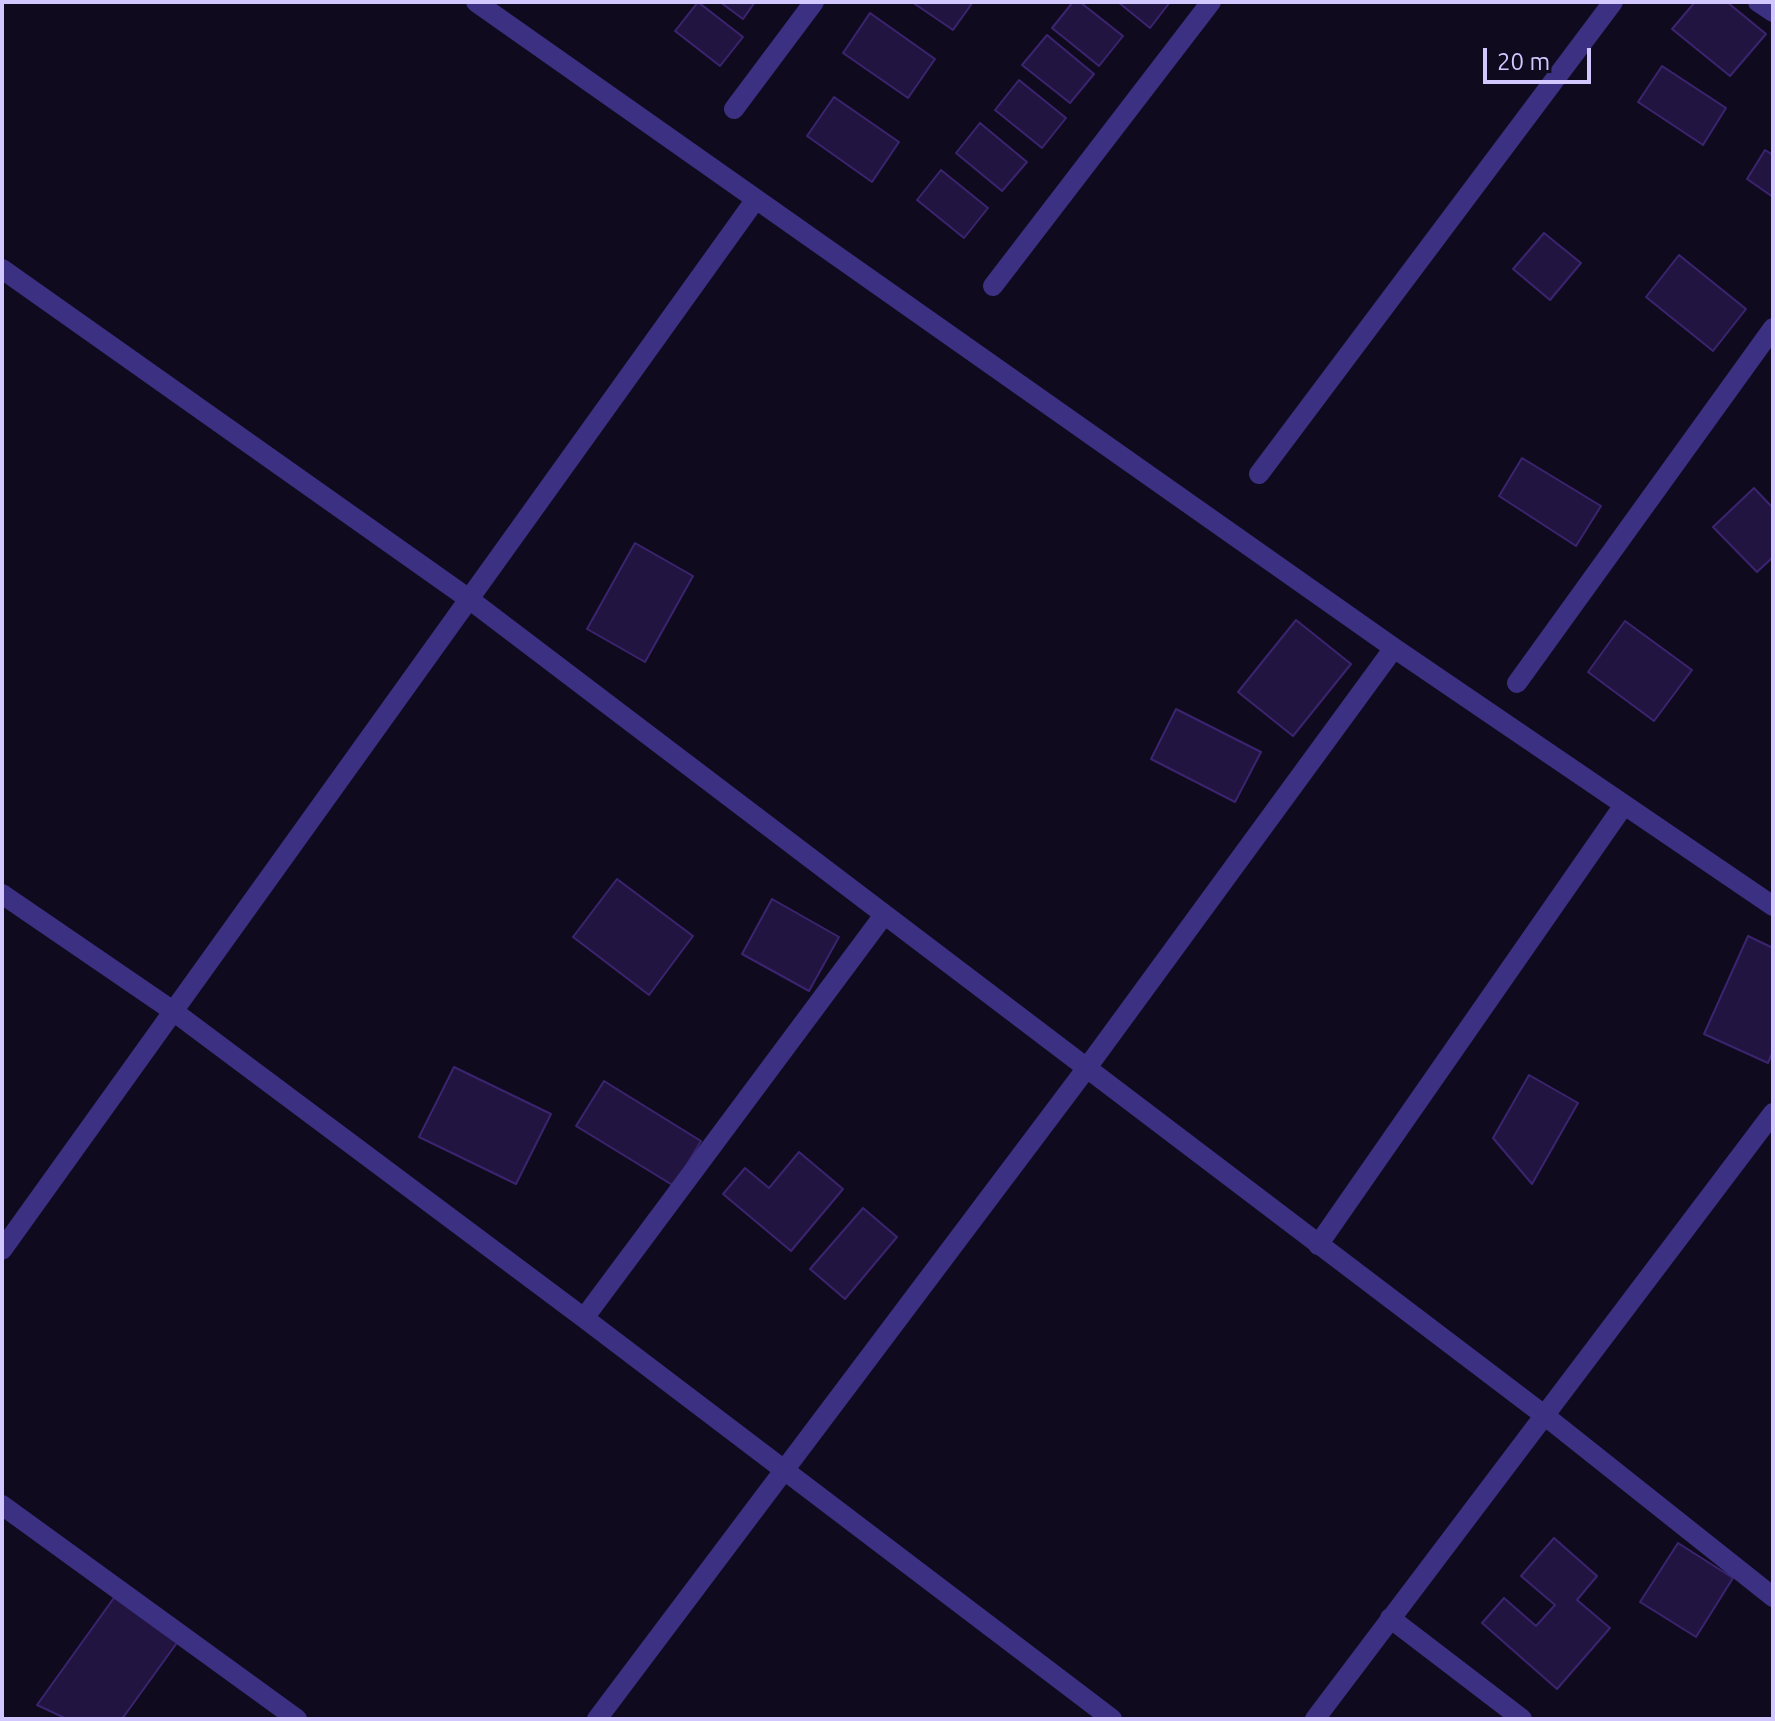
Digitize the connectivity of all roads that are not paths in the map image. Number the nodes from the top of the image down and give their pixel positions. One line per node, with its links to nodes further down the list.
1 (476, 2): 8 (street)
2 (814, 2): 7 (street)
3 (1211, 2): 10 (street)
4 (1613, 2): 12 (street)
5 (1758, 2): 6 (street)
6 (1773, 12)
7 (734, 109)
8 (756, 199): 13 (street); 14 (street)
9 (2, 269): 13 (street)
10 (993, 286)
11 (1773, 328): 15 (street)
12 (1259, 474)
13 (469, 599): 19 (street); 20 (street)
14 (1394, 648): 16 (street); 21 (street)
15 (1517, 683)
16 (1624, 805): 18 (street); 23 (street)
17 (2, 894): 20 (street)
18 (1773, 906)
19 (884, 915): 21 (street); 25 (street)
20 (173, 1011): 24 (street); 25 (street)
21 (1086, 1069): 23 (street); 27 (street)
22 (1773, 1113): 26 (street)
23 (1318, 1245): 26 (street)
24 (2, 1250)
25 (584, 1318): 27 (street)
26 (1544, 1415): 29 (street); 30 (street)
27 (785, 1472): 32 (street); 33 (street)
28 (2, 1505): 31 (street)
29 (1773, 1597)
30 (1390, 1618): 34 (street); 35 (street)
31 (297, 1719)
32 (597, 1719)
33 (1112, 1719)
34 (1315, 1719)
35 (1522, 1719)

